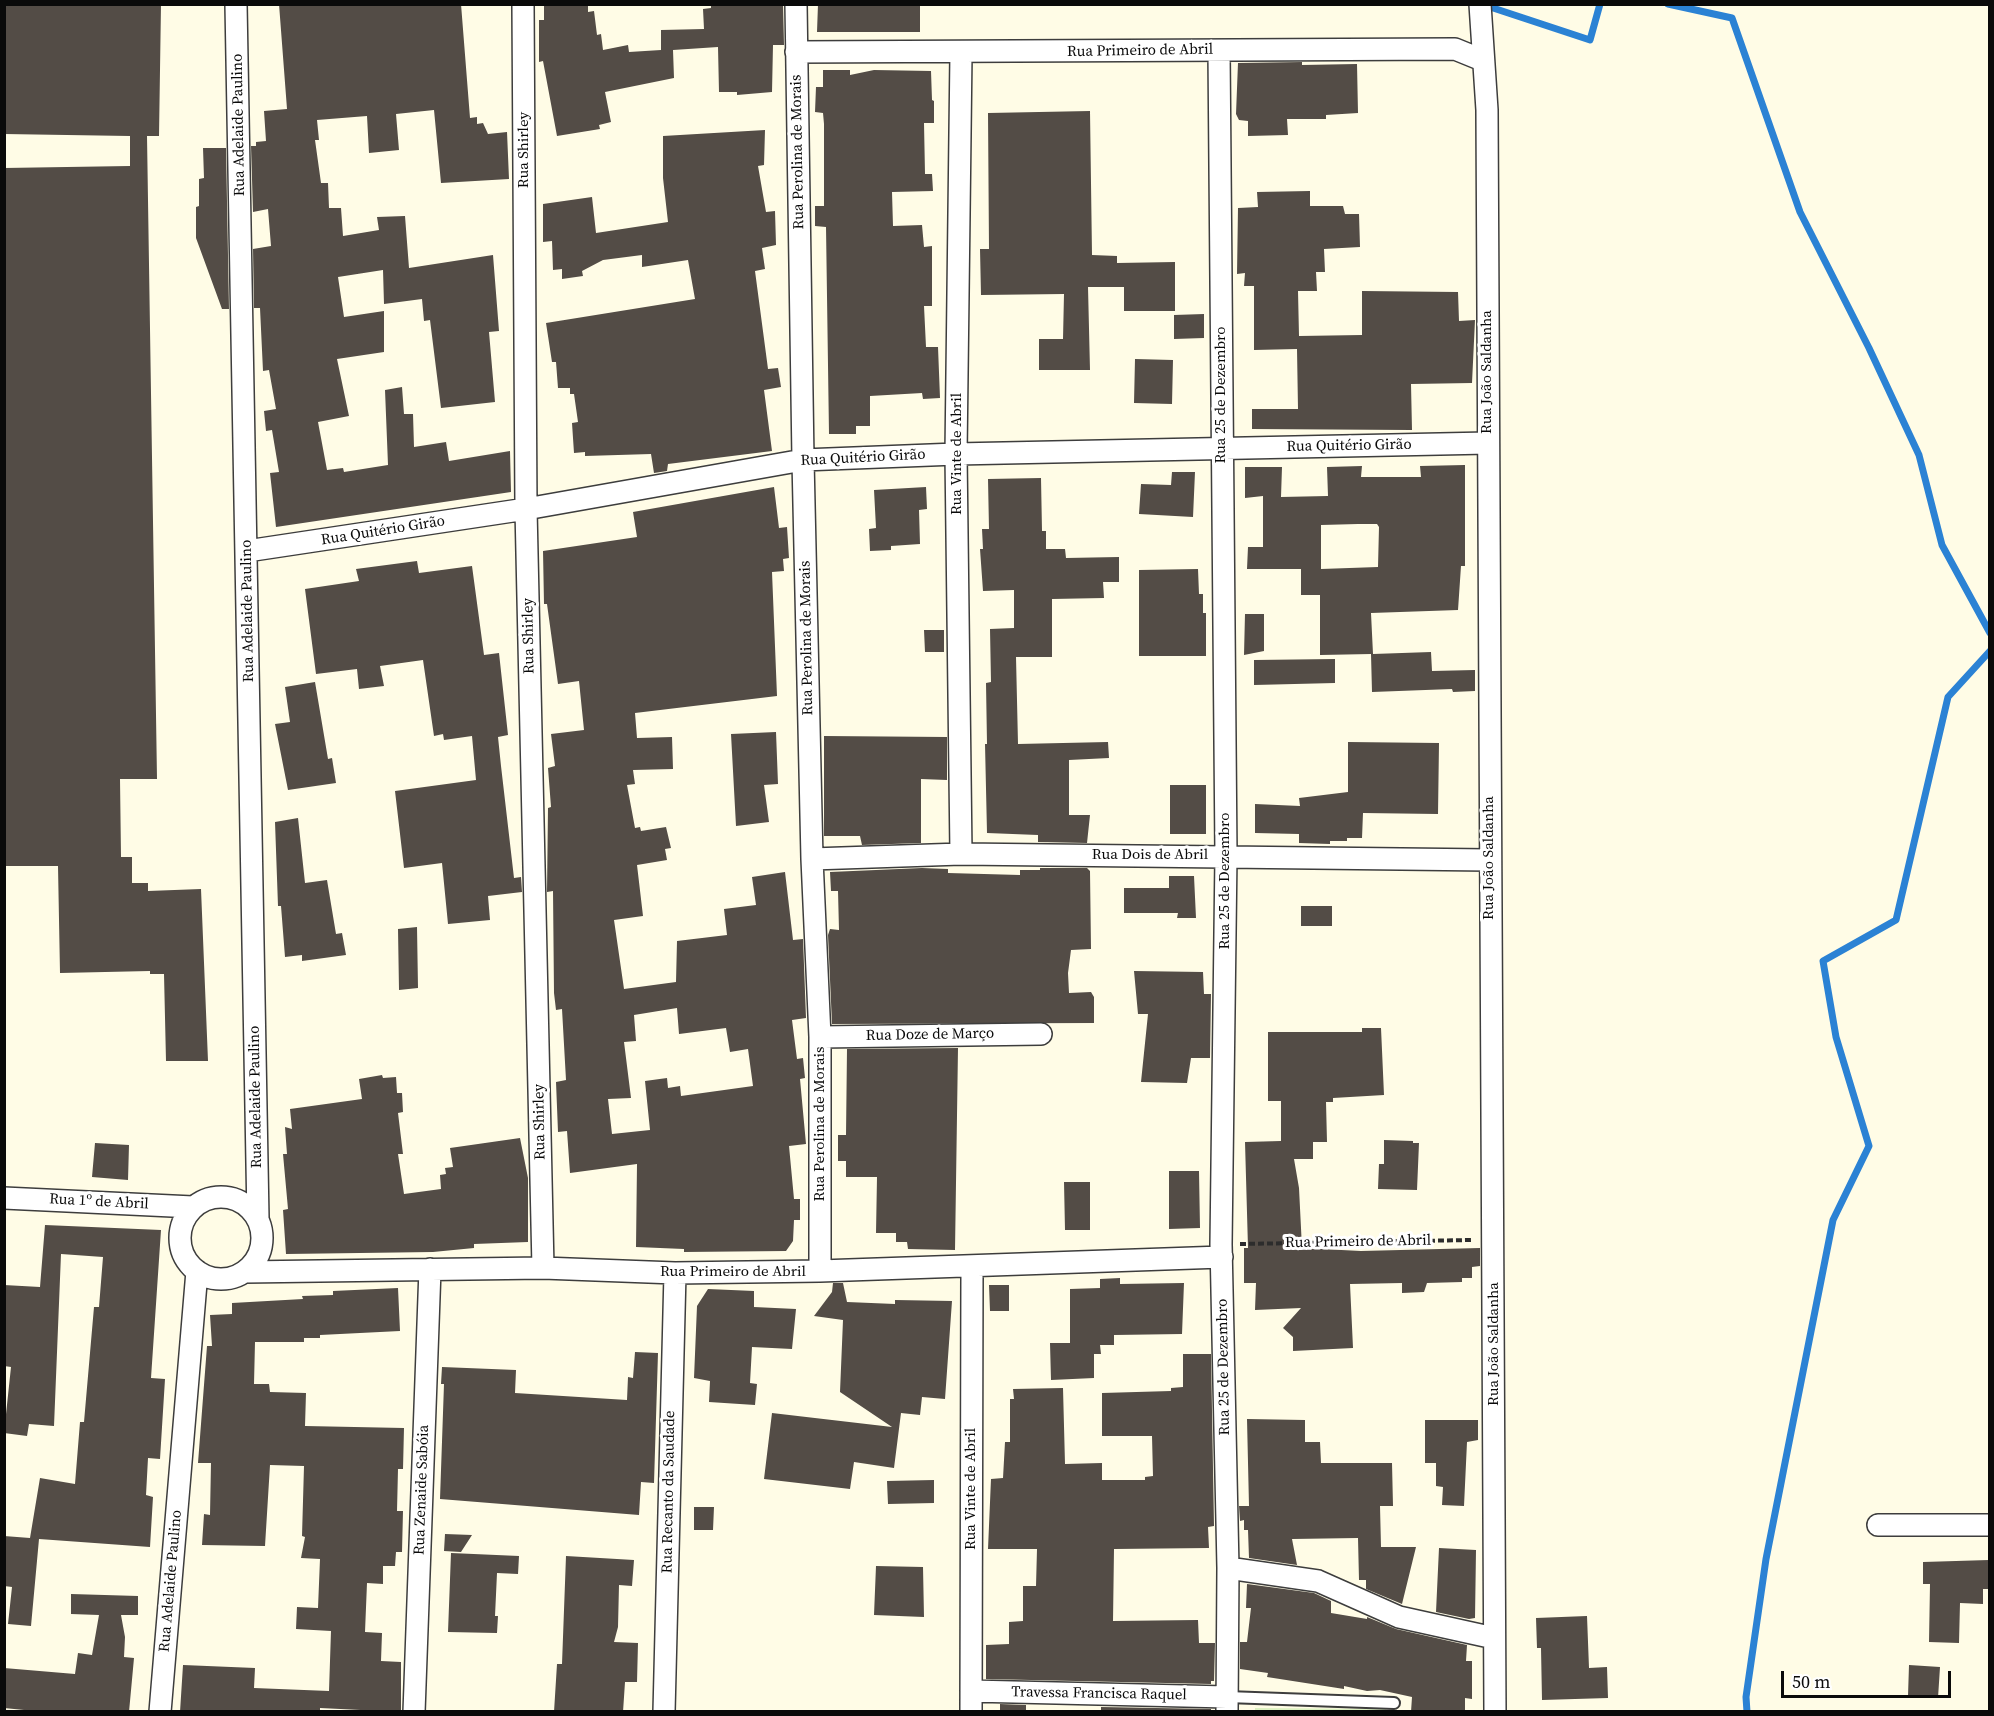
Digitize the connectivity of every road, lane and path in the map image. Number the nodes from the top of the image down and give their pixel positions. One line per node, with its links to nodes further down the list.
1 (236, 4): 14 (street, Rua Adelaide Paulino)
2 (523, 4): 13 (street, Rua Shirley)
3 (796, 4): 6 (street, Rua Perolina de Morais)
4 (1480, 4): 8 (street, Rua João Saldanha)
5 (1219, 51): 7 (street, Rua Primeiro de Abril); 8 (street, Rua Primeiro de Abril); 10 (street, Rua 25 de Dezembro)
6 (796, 52): 7 (street, Rua Primeiro de Abril); 12 (street, Rua Perolina de Morais)
7 (961, 53): 11 (street, Rua Vinte de Abril)
8 (1482, 60): 9 (street, Rua João Saldanha)
9 (1488, 443): 10 (street, Rua Quitério Girão); 18 (street, Rua João Saldanha)
10 (1221, 448): 11 (street, Rua Quitério Girão); 16 (street, Rua 25 de Dezembro)
11 (956, 454): 12 (street, Rua Quitério Girão); 15 (street, Rua Vinte de Abril)
12 (803, 460): 13 (street, Rua Quitério Girão); 17 (street, Rua Perolina de Morais)
13 (526, 509): 14 (street, Rua Quitério Girão); 26 (street, Rua Shirley)
14 (247, 551): 23 (street, Rua Adelaide Paulino)
15 (961, 854): 16 (street, Rua Dois de Abril); 17 (street, Rua Dois de Abril)
16 (1226, 855): 18 (street, Rua Dois de Abril); 25 (street, Rua 25 de Dezembro)
17 (812, 859): 20 (street, Rua Perolina de Morais)
18 (1489, 860): 24 (street, Rua João Saldanha)
19 (1041, 1034): 20 (street, Rua Doze de Março)
20 (820, 1037): 30 (street, Rua Perolina de Morais)
21 (4, 1198): 22 (street, Rua 1º de Abril)
22 (193, 1207): 23 (street); 29 (street)
23 (258, 1218): 31 (street)
24 (1494, 1240): 25 (path, Rua Primeiro de Abril); 36 (street, Rua João Saldanha)
25 (1222, 1250): 27 (street, Rua Primeiro de Abril); 35 (street, Rua 25 de Dezembro)
26 (543, 1268): 28 (street, Rua Primeiro de Abril); 32 (street, Rua Primeiro de Abril)
27 (972, 1268): 30 (street, Rua Primeiro de Abril); 37 (street, Rua Vinte de Abril)
28 (430, 1269): 31 (street, Rua Primeiro de Abril); 41 (street, Rua Zenaide Sabóia)
29 (197, 1271): 31 (street); 40 (street, Rua Adelaide Paulino)
30 (820, 1271): 32 (street, Rua Primeiro de Abril)
31 (245, 1272)
32 (675, 1273): 42 (street, Rua Recanto da Saudade)
33 (1878, 1525): 34 (street)
34 (1989, 1525)
35 (1228, 1568): 36 (street); 39 (street, Rua 25 de Dezembro)
36 (1494, 1638): 43 (street, Rua João Saldanha)
37 (971, 1701): 39 (street, Travessa Francisca Raquel)
38 (1394, 1703): 39 (lane)
39 (1227, 1704)
40 (160, 1712)
41 (414, 1712)
42 (664, 1712)
43 (1495, 1712)

